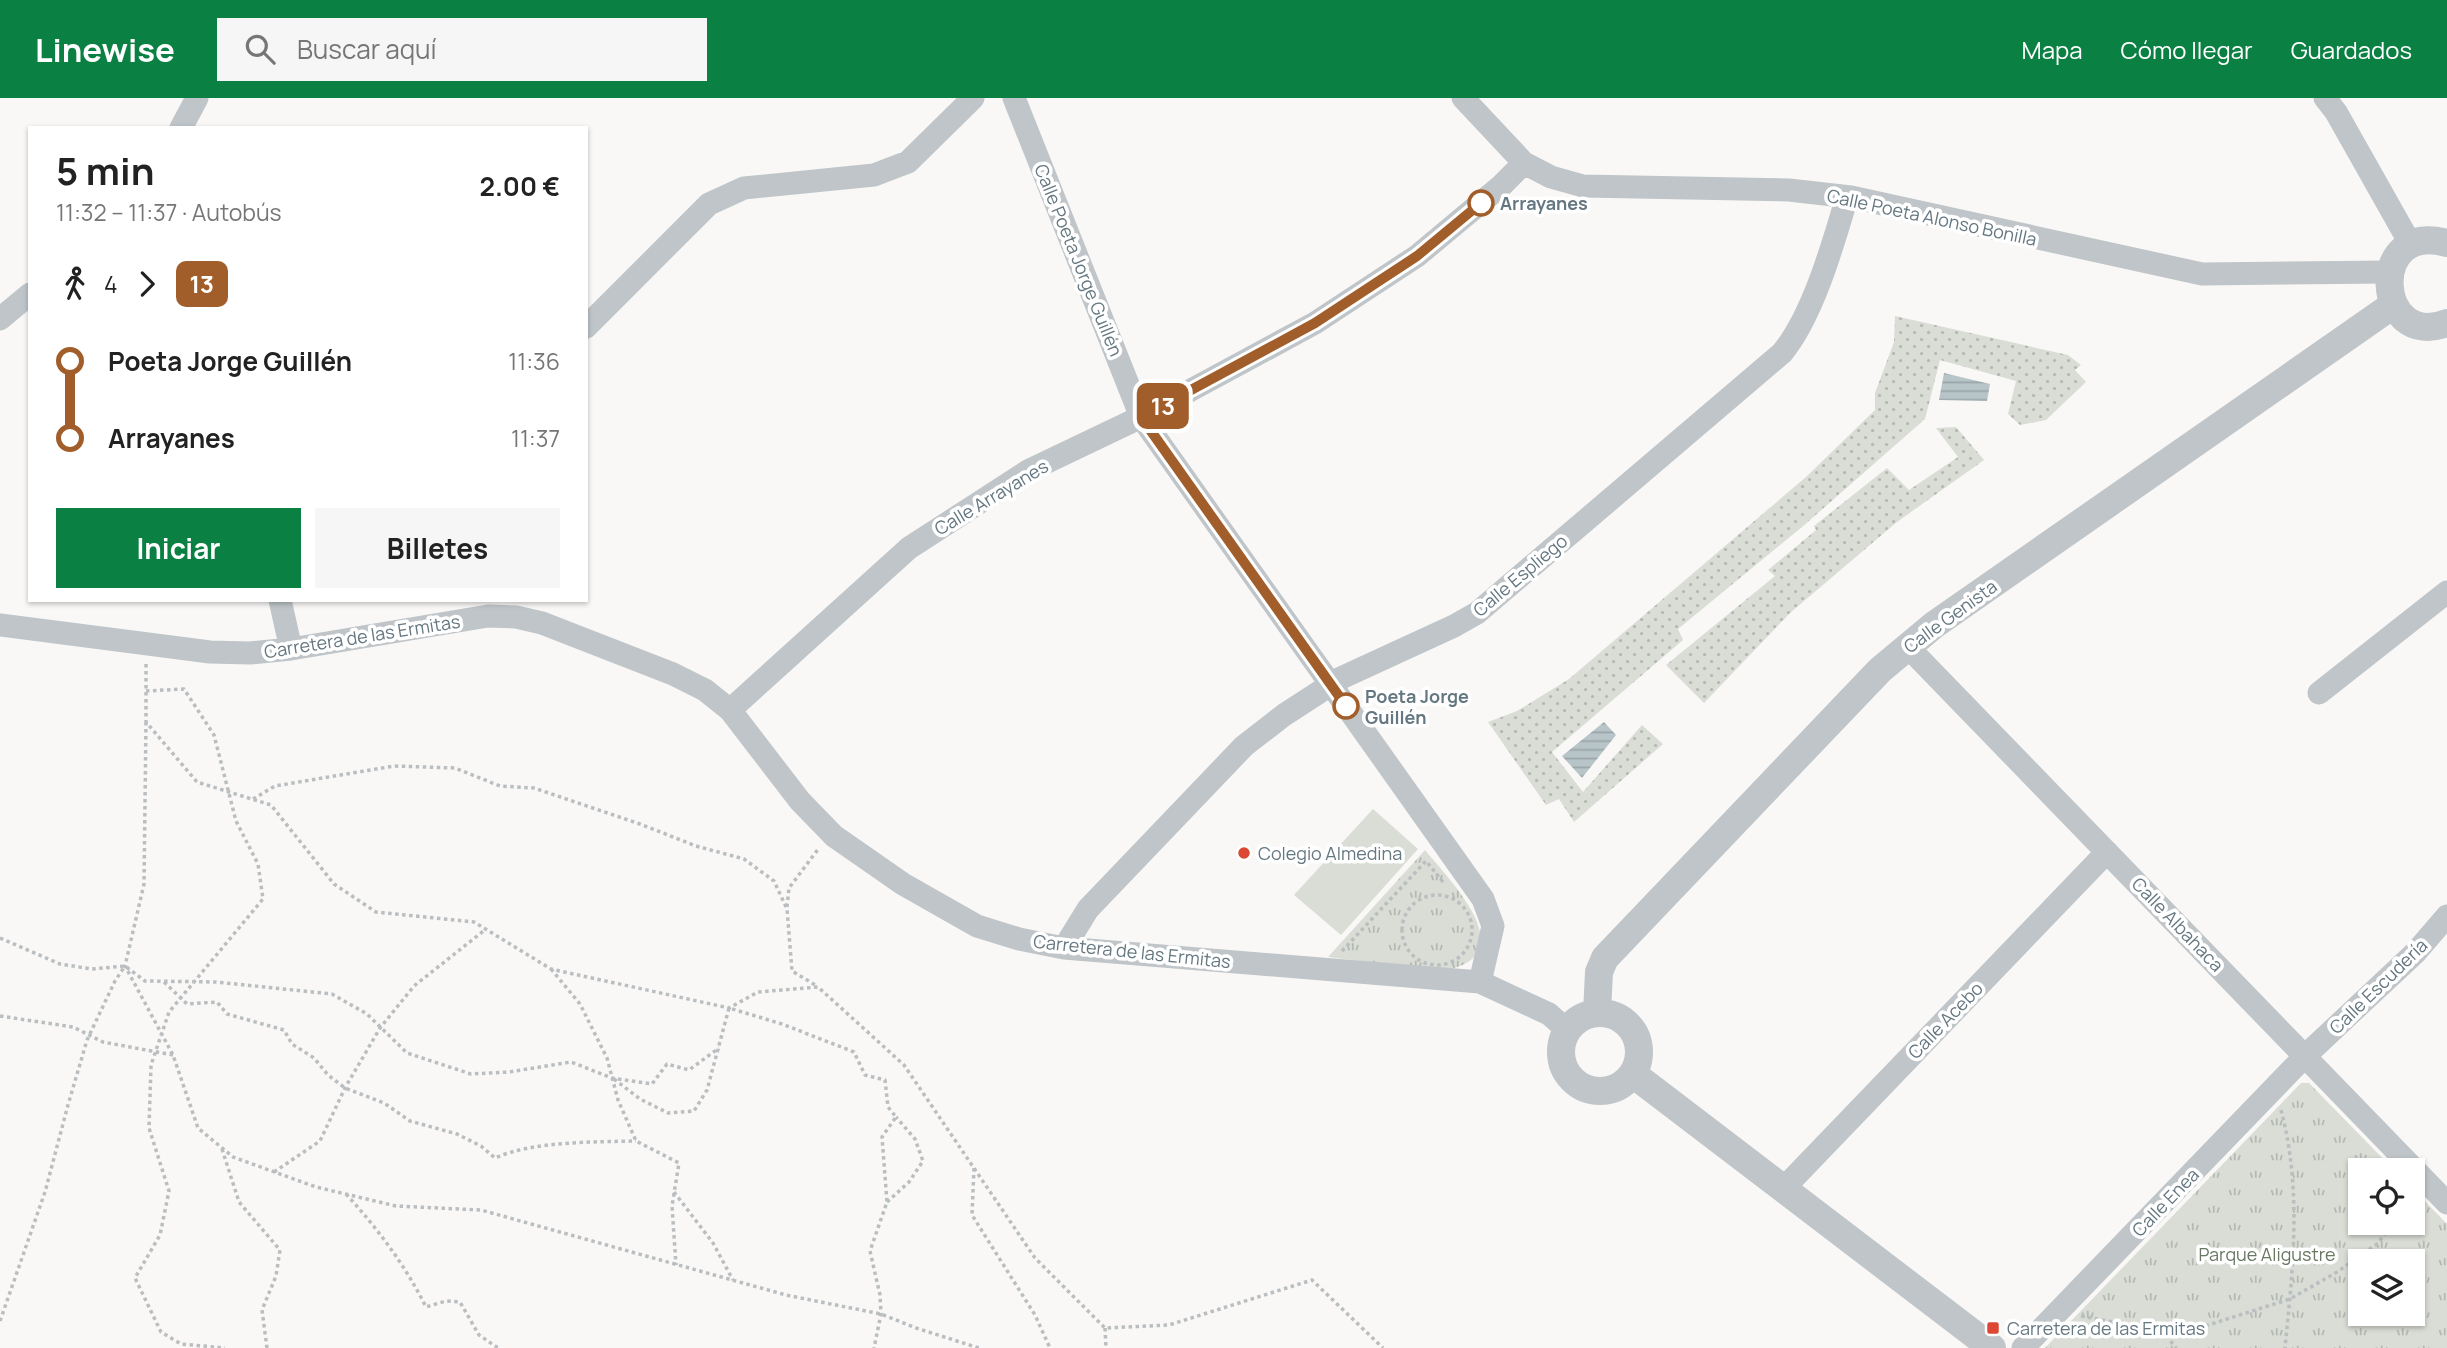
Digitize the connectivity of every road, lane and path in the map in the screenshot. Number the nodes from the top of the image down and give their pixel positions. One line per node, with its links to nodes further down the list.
1 (197, 98): 6 (street)
2 (973, 98): 16 (street)
3 (1014, 98): 17 (street, Calle Poeta Jorge Guillén)
4 (1463, 98): 7 (street, Calle Poeta Alonso Bonilla)
5 (2337, 103): 10 (street)
6 (182, 126)
7 (1524, 163): 8 (street, Calle Poeta Alonso Bonilla); 17 (street, Calle Arrayanes)
8 (1847, 197): 11 (street, Calle Poeta Alonso Bonilla); 25 (street, Calle Espliego)
9 (2447, 243): 10 (street)
10 (2411, 245): 11 (street)
11 (2389, 272): 13 (street)
12 (28, 295): 14 (street)
13 (2393, 305): 15 (street); 23 (street, Calle Genista)
14 (0, 318)
15 (2447, 323)
16 (588, 325)
17 (1141, 417): 25 (street, Calle Poeta Jorge Guillén); 28 (street, Calle Arrayanes)
18 (2447, 592): 27 (street)
19 (280, 602): 24 (street)
20 (486, 608): 24 (street, Carretera de las Ermitas); 28 (street, Carretera de las Ermitas)
21 (0, 625): 22 (street, Carretera de las Ermitas)
22 (146, 644): 24 (street, Carretera de las Ermitas); 26 (path)
23 (1907, 646): 32 (street, Calle Albahaca); 46 (street, Calle Genista)
24 (291, 649)
25 (1331, 685): 38 (street, Calle Espliego); 43 (street, Calle Poeta Jorge Guillén)
26 (146, 691): 29 (path); 77 (path)
27 (2319, 693)
28 (730, 710): 31 (street, Carretera de las Ermitas)
29 (146, 722): 30 (path); 40 (path)
30 (253, 799): 34 (path); 36 (path)
31 (831, 833): 34 (path); 38 (street, Carretera de las Ermitas)
32 (2107, 852): 53 (street, Calle Albahaca); 63 (street, Calle Acebo)
33 (1463, 906): 33 (path); 39 (path)
34 (787, 909): 44 (path)
35 (2447, 916): 53 (street, Calle Escudería)
36 (486, 929): 41 (path); 48 (path)
37 (0, 939): 40 (path)
38 (1064, 948): 43 (street, Carretera de las Ermitas)
39 (1338, 955)
40 (125, 966): 42 (path); 50 (path); 52 (path)
41 (551, 969): 45 (path); 55 (path)
42 (163, 981): 48 (path); 56 (path)
43 (1480, 982): 49 (street, Carretera de las Ermitas)
44 (818, 987): 45 (path); 61 (path)
45 (729, 1007): 51 (path); 58 (path)
46 (1597, 1013): 49 (street); 54 (street)
47 (0, 1016): 50 (path)
48 (380, 1028): 55 (path); 56 (path)
49 (1567, 1030): 54 (street)
50 (90, 1035): 52 (path); 74 (path)
51 (719, 1048): 55 (path); 55 (path)
52 (173, 1055): 60 (path)
53 (2306, 1055): 57 (street, Calle Enea); 67 (street, Calle Albahaca)
54 (1633, 1074): 63 (street)
55 (612, 1078): 59 (path)
56 (345, 1088): 59 (path); 62 (path)
57 (2274, 1088): 71 (path); 72 (street, Calle Enea)
58 (896, 1116): 66 (path); 66 (path)
59 (636, 1141): 64 (path)
60 (222, 1147): 62 (path); 78 (path)
61 (974, 1166): 75 (path); 82 (path)
62 (274, 1172): 65 (path)
63 (1783, 1189): 85 (street)
64 (674, 1192): 69 (path); 70 (path)
65 (346, 1194): 69 (path); 79 (path)
66 (887, 1202): 73 (path)
67 (2447, 1203)
68 (2384, 1235): 71 (path)
69 (676, 1265): 70 (path)
70 (733, 1280): 73 (path)
71 (2290, 1299): 76 (path); 88 (path)
72 (2060, 1310): 76 (path); 86 (street, Calle Enea)
73 (881, 1314): 80 (path); 81 (path)
74 (0, 1321)
75 (1105, 1328): 83 (path); 84 (path)
76 (2162, 1329): 87 (path)
77 (225, 1348)
78 (267, 1348)
79 (498, 1348)
80 (874, 1348)
81 (979, 1348)
82 (1050, 1348)
83 (1106, 1348)
84 (1383, 1348)
85 (1992, 1348)
86 (2023, 1348)
87 (2176, 1348)
88 (2285, 1348)

